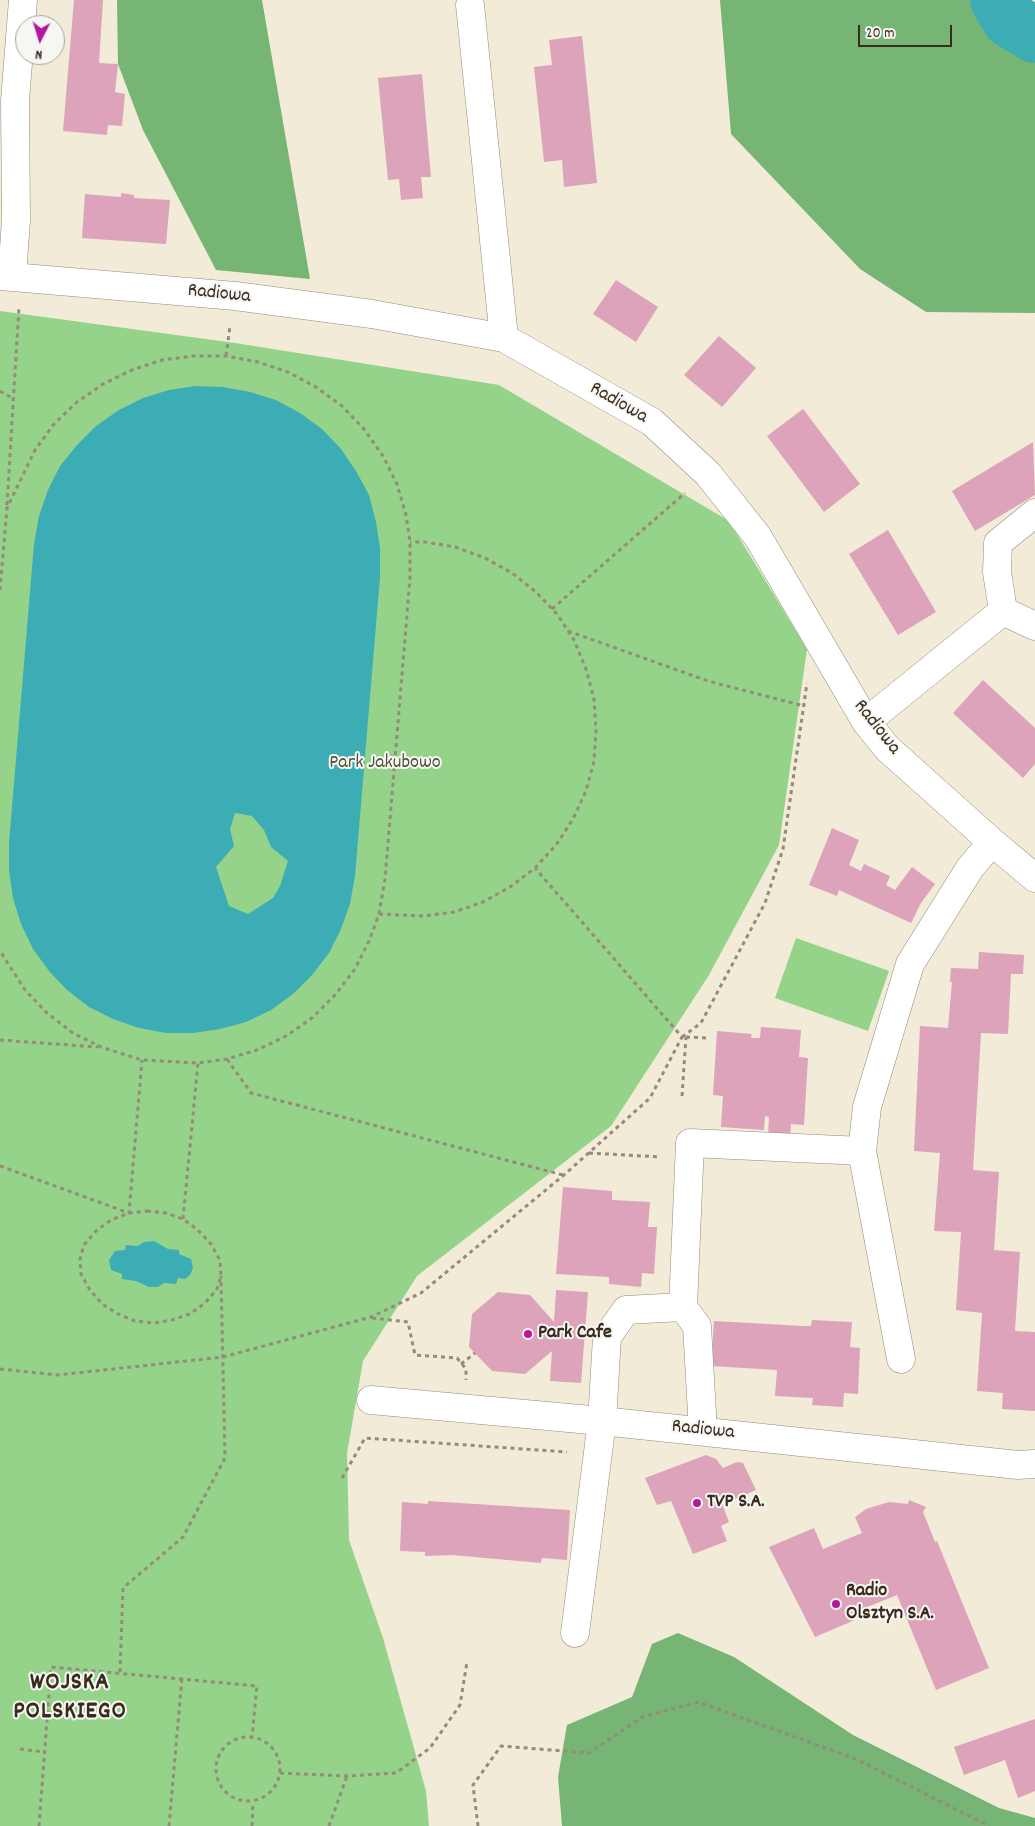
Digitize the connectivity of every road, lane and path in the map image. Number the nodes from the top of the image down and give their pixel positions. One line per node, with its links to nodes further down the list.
1 (23, 0): 3 (street)
2 (470, 4): 5 (street)
3 (10, 283): 5 (street, Radiowa); 8 (path)
4 (229, 334): 6 (path)
5 (504, 338): 9 (street, Radiowa)
6 (226, 356): 10 (path); 12 (path)
7 (0, 391): 8 (path)
8 (14, 399): 10 (path)
9 (708, 474): 14 (path); 20 (street, Radiowa)
10 (7, 508): 13 (path)
11 (1035, 512): 15 (street)
12 (410, 542): 14 (path); 24 (path)
13 (0, 590)
14 (552, 609): 17 (path)
15 (1003, 611): 16 (street); 20 (street)
16 (1035, 626)
17 (567, 630): 19 (path); 22 (path)
18 (808, 677): 19 (path)
19 (804, 706): 26 (path)
20 (866, 722): 21 (street, Radiowa)
21 (992, 842): 23 (street, Radiowa); 34 (street)
22 (535, 868): 24 (path); 26 (path)
23 (1035, 878)
24 (379, 914): 30 (path)
25 (0, 951): 29 (path)
26 (684, 1037): 27 (path); 33 (path); 35 (path)
27 (708, 1038)
28 (0, 1040): 29 (path)
29 (101, 1047): 31 (path)
30 (227, 1059): 32 (path); 38 (path)
31 (142, 1060): 32 (path); 39 (path)
32 (198, 1064): 40 (path)
33 (682, 1096)
34 (862, 1151): 42 (street); 46 (street)
35 (589, 1153): 36 (path); 38 (path)
36 (666, 1157)
37 (0, 1166): 39 (path)
38 (564, 1175): 43 (path)
39 (129, 1214): 40 (path); 41 (path)
40 (183, 1219): 41 (path)
41 (221, 1276): 45 (path)
42 (682, 1307): 51 (street); 52 (street)
43 (371, 1317): 45 (path); 47 (path)
44 (475, 1353): 47 (path)
45 (223, 1357): 48 (path); 58 (path)
46 (901, 1359)
47 (462, 1364): 49 (path)
48 (0, 1369)
49 (465, 1387)
50 (371, 1400): 51 (street, Radiowa)
51 (602, 1421): 52 (street, Radiowa); 53 (street)
52 (703, 1431): 54 (street, Radiowa)
53 (597, 1454): 55 (path); 56 (street)
54 (1035, 1464)
55 (342, 1478)
56 (575, 1633)
57 (467, 1662): 64 (path)
58 (120, 1672): 59 (path); 62 (path)
59 (182, 1678): 60 (path); 67 (path)
60 (252, 1737): 63 (path); 65 (path)
61 (20, 1748): 62 (path)
62 (45, 1752): 66 (path)
63 (280, 1773): 64 (path); 65 (path)
64 (347, 1776): 69 (path)
65 (253, 1801): 68 (path)
66 (39, 1826)
67 (169, 1826)
68 (252, 1826)
69 (329, 1826)
70 (478, 1826): 71 (path)
71 (989, 1826)

